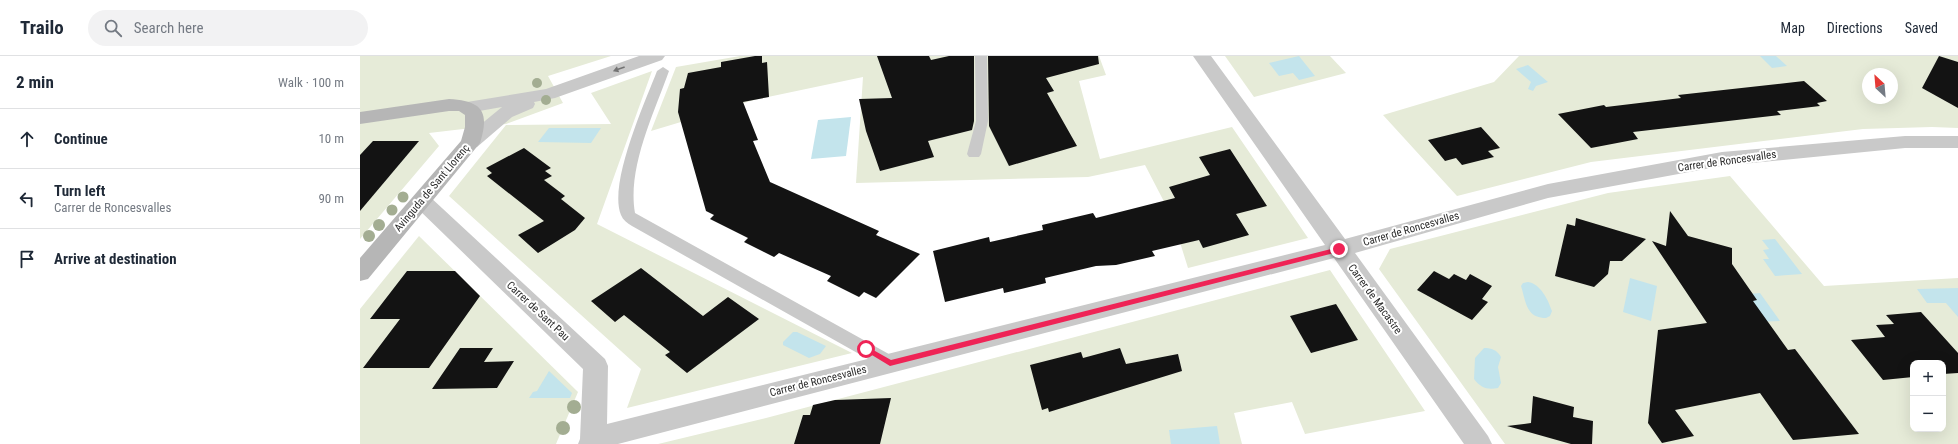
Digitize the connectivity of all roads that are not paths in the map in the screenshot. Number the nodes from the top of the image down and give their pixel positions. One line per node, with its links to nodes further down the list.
1 (981, 56): 9 (lane)
2 (1202, 56): 11 (street, Carrer de Macastre)
3 (659, 64): 4 (street, one-way to 4); 13 (lane)
4 (549, 94): 5 (street); 8 (street)
5 (468, 107): 6 (street); 8 (street, Avinguda de Sant Llorenç)
6 (360, 118)
7 (1958, 142): 11 (street, Carrer de Roncesvalles)
8 (470, 143): 10 (street, Avinguda de Sant Llorenç)
9 (974, 154)
10 (422, 201): 12 (street, Avinguda de Sant Llorenç); 14 (street, Carrer de Sant Pau)
11 (1339, 249): 13 (street, Carrer de Roncesvalles); 15 (street, Carrer de Macastre)
12 (360, 273)
13 (890, 363): 14 (street, Carrer de Roncesvalles)
14 (592, 441)
15 (1479, 444)

